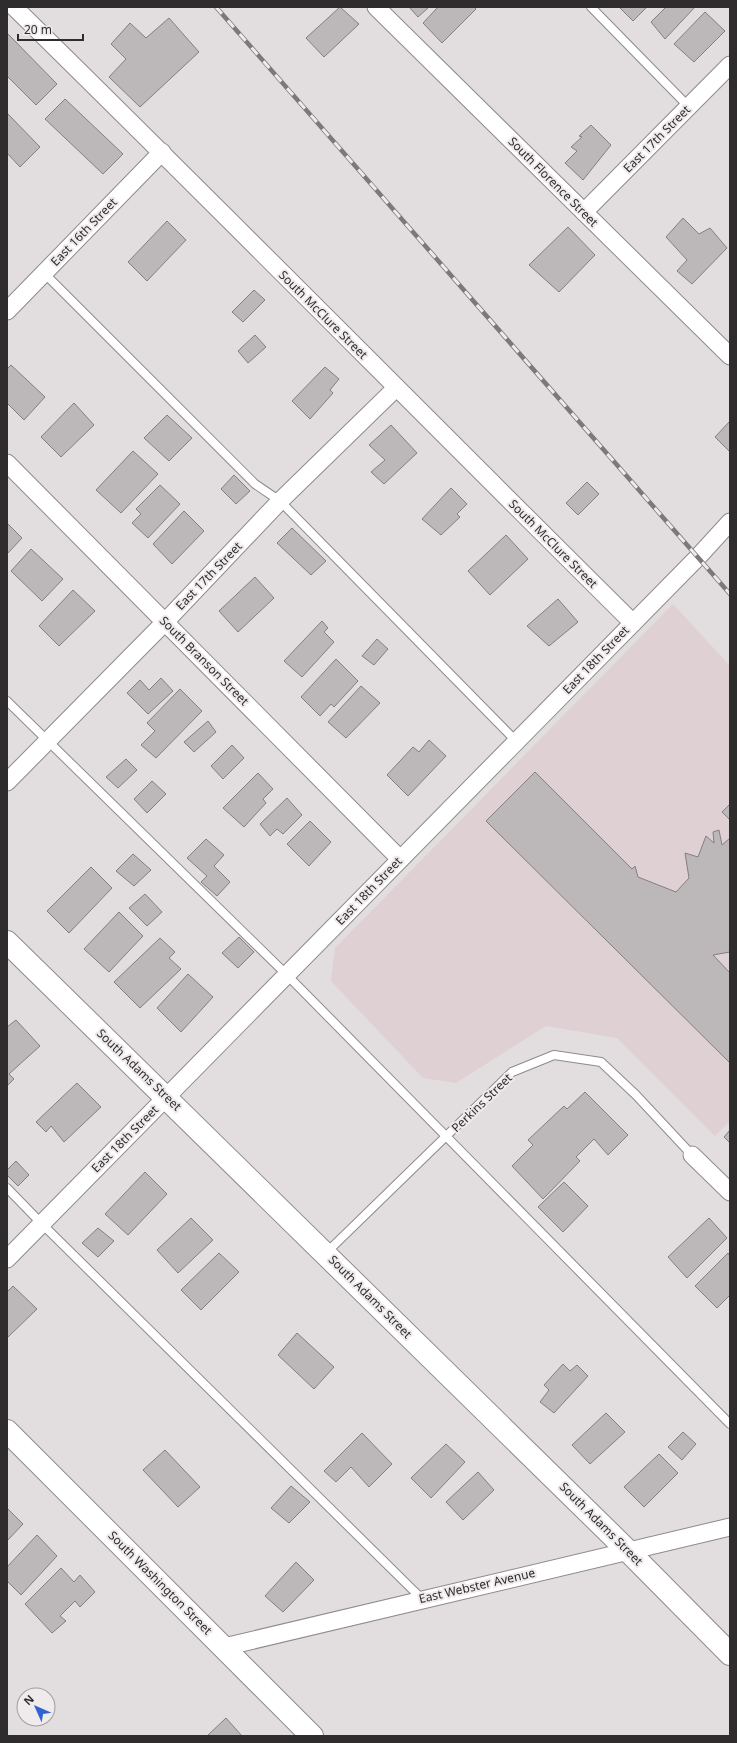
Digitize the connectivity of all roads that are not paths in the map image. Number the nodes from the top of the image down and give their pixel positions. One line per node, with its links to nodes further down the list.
1 (14, 7): 6 (street, South McClure Street)
2 (376, 7): 7 (street, South Florence Street)
3 (591, 7): 5 (lane)
4 (730, 65): 5 (street, East 17th Street)
5 (689, 107): 7 (street, East 17th Street)
6 (162, 152): 8 (street, East 16th Street); 11 (street, South McClure Street)
7 (584, 212): 10 (street, South Florence Street)
8 (44, 273): 9 (street, East 16th Street); 13 (lane)
9 (7, 311)
10 (730, 356)
11 (396, 388): 13 (street, East 17th Street); 16 (street, South McClure Street)
12 (7, 463): 15 (street, South Branson Street)
13 (280, 501): 15 (street, East 17th Street); 19 (lane)
14 (730, 522): 16 (street, East 18th Street)
15 (165, 622): 18 (street, East 17th Street); 21 (street, South Branson Street)
16 (633, 623): 19 (street, East 18th Street)
17 (7, 701): 18 (lane)
18 (48, 741): 20 (street, East 17th Street); 23 (lane)
19 (517, 742): 21 (street, East 18th Street)
20 (7, 782)
21 (400, 859): 23 (street, East 18th Street)
22 (7, 942): 24 (main road, South Adams Street)
23 (287, 974): 24 (street, East 18th Street); 25 (lane)
24 (167, 1097): 29 (street, East 18th Street); 30 (main road, South Adams Street)
25 (447, 1137): 26 (lane, Perkins Street); 30 (lane, Perkins Street); 32 (lane)
26 (692, 1155): 28 (street)
27 (7, 1188): 29 (lane)
28 (730, 1192)
29 (42, 1224): 31 (street, East 18th Street); 36 (lane)
30 (326, 1254): 35 (main road, South Adams Street)
31 (7, 1259)
32 (730, 1424)
33 (7, 1431): 37 (main road, South Washington Street)
34 (730, 1527): 35 (street, East Webster Avenue)
35 (628, 1551): 36 (street, East Webster Avenue); 38 (main road, South Adams Street)
36 (422, 1599): 37 (street, East Webster Avenue)
37 (224, 1647): 39 (main road, South Washington Street)
38 (730, 1654)
39 (312, 1736)

